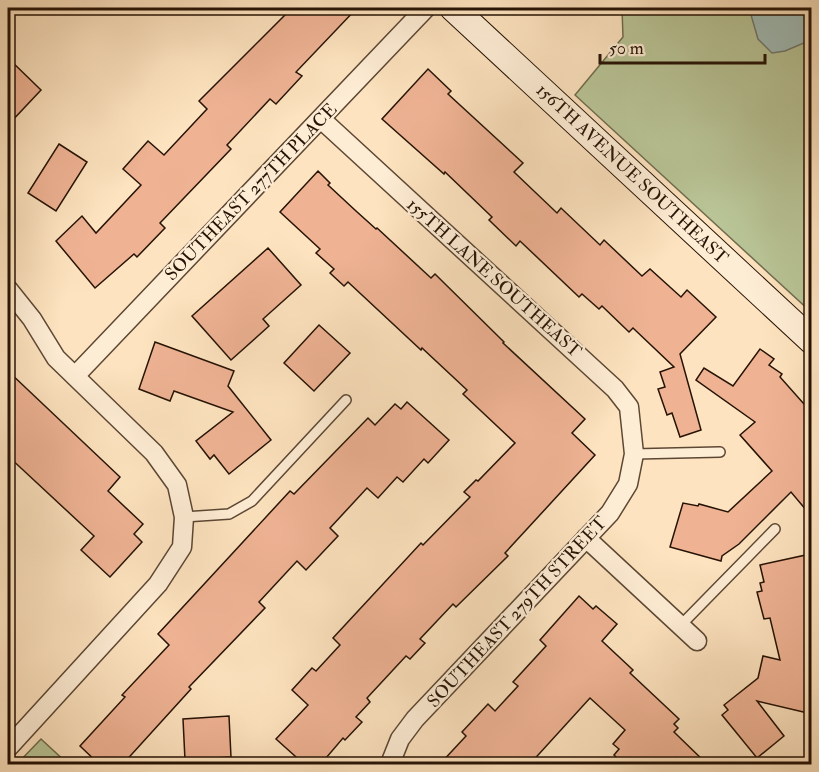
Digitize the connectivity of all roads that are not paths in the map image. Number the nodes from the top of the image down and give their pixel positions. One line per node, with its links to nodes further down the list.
1 (426, 8): 3 (street, SOUTHEAST 277TH PLACE)
2 (453, 8): 5 (street, 156TH AVENUE SOUTHEAST)
3 (321, 119): 6 (street, SOUTHEAST 277TH PLACE); 9 (street, 155TH LANE SOUTHEAST)
4 (8, 290): 6 (street)
5 (812, 340)
6 (75, 376): 10 (street)
7 (346, 400): 10 (lane)
8 (720, 452): 9 (lane)
9 (634, 454): 12 (street, SOUTHEAST 279TH STREET)
10 (184, 517): 15 (street)
11 (775, 529): 13 (lane)
12 (586, 538): 13 (street); 16 (street, SOUTHEAST 279TH STREET)
13 (681, 625): 14 (street)
14 (697, 641)
15 (8, 748)
16 (390, 765)

